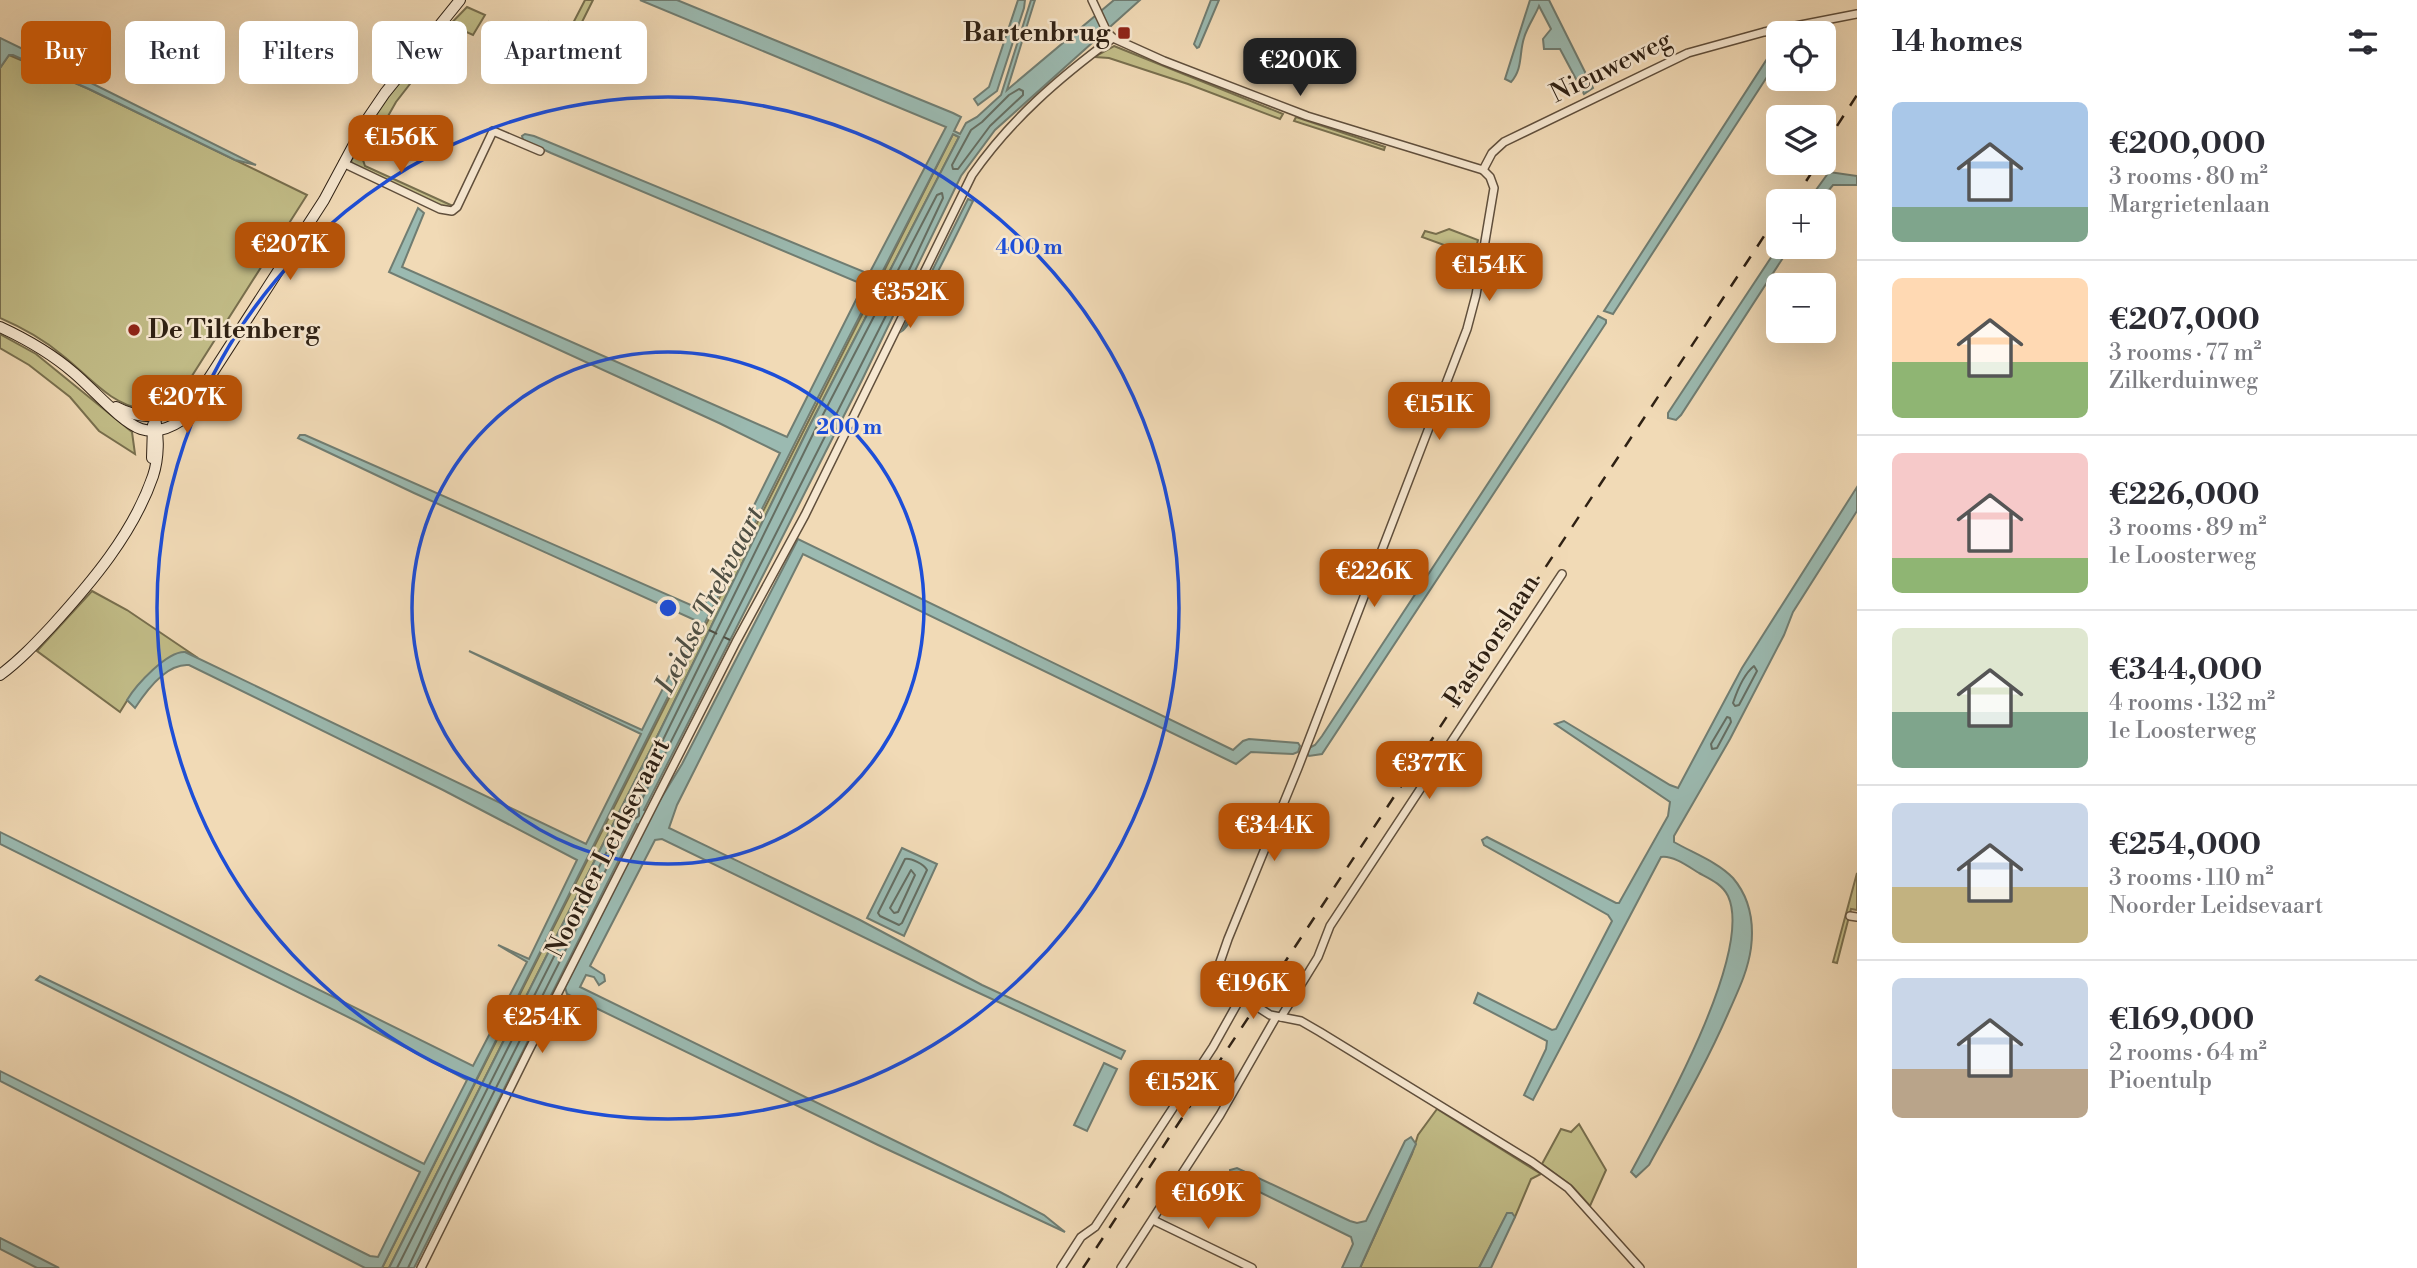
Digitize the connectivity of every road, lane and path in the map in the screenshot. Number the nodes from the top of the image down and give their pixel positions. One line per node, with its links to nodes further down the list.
1 (460, 0): 6 (main road)
2 (1092, 0): 4 (street)
3 (1857, 14): 7 (street, Nieuweweg)
4 (1110, 35): 7 (street); 18 (street, Noorder Leidsevaart)
5 (540, 151): 6 (street)
6 (343, 163): 10 (main road)
7 (1483, 170): 15 (street)
8 (0, 327): 9 (main road)
9 (108, 403): 11 (main road); 12 (main road)
10 (192, 405): 11 (main road); 12 (main road)
11 (155, 418): 12 (main road)
12 (154, 430): 14 (main road)
13 (1562, 574): 16 (street, Pastoorslaan)
14 (0, 675)
15 (1241, 997): 16 (street); 19 (street)
16 (1279, 1017): 17 (street, Pastoorslaan); 22 (street)
17 (1153, 1220): 20 (street, Pastoorslaan); 21 (street)
18 (421, 1268)
19 (1061, 1268)
20 (1121, 1268)
21 (1252, 1268)
22 (1640, 1268)

